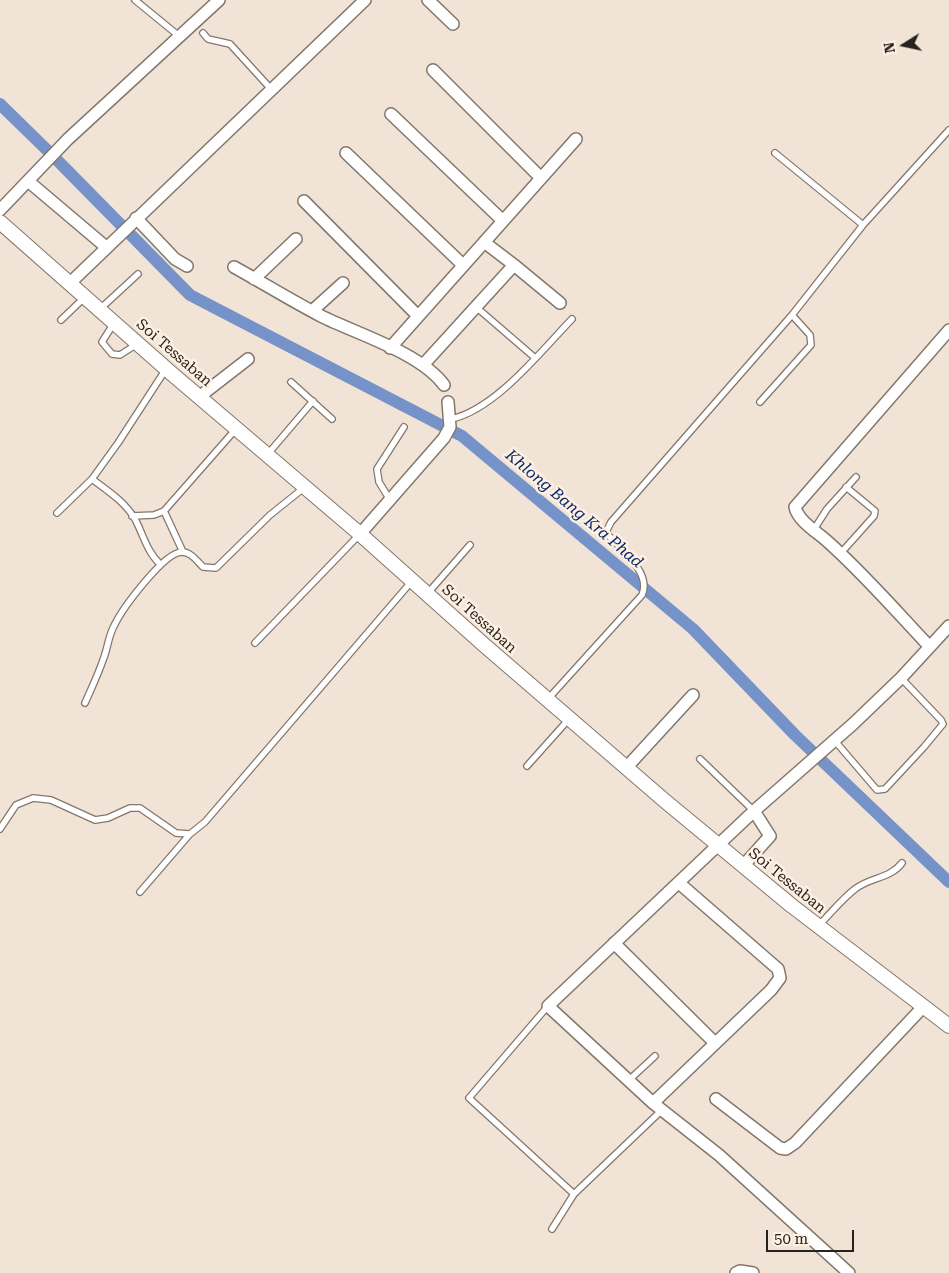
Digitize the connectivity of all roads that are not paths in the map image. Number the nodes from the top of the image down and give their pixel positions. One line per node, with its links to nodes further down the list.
1 (135, 0): 7 (lane)
2 (219, 0): 7 (street)
3 (365, 0): 9 (street)
4 (428, 0): 5 (street)
5 (453, 24)
6 (202, 33): 9 (lane)
7 (180, 36): 16 (street)
8 (433, 70): 15 (street)
9 (271, 89): 19 (street)
10 (391, 114): 20 (street)
11 (949, 130): 22 (lane)
12 (576, 139): 15 (street)
13 (346, 153): 26 (street)
14 (776, 153): 22 (lane)
15 (541, 178): 20 (street)
16 (28, 181): 18 (street); 25 (street)
17 (304, 201): 40 (street)
18 (0, 210)
19 (136, 218): 25 (street); 28 (street)
20 (502, 220): 24 (street)
21 (0, 222): 32 (street, Soi Tessaban)
22 (863, 225): 39 (lane)
23 (296, 239): 31 (street)
24 (484, 242): 26 (street); 27 (street)
25 (106, 247): 32 (street)
26 (463, 265): 40 (street)
27 (514, 265): 35 (street); 36 (street)
28 (187, 266)
29 (234, 268): 31 (street)
30 (138, 274): 37 (lane)
31 (254, 279): 38 (street)
32 (70, 283): 34 (street, Soi Tessaban)
33 (343, 283): 38 (street)
34 (85, 297): 37 (street, Soi Tessaban); 42 (lane)
35 (560, 303)
36 (476, 307): 47 (lane); 49 (street)
37 (99, 310): 43 (street, Soi Tessaban)
38 (312, 311): 46 (street)
39 (792, 315): 56 (lane); 83 (lane)
40 (418, 316): 46 (street)
41 (572, 319): 47 (lane)
42 (61, 320)
43 (114, 323): 45 (street, Soi Tessaban); 45 (lane)
44 (949, 330): 70 (street)
45 (137, 344): 50 (street, Soi Tessaban)
46 (390, 348): 49 (street)
47 (534, 358): 58 (lane)
48 (248, 359): 53 (street)
49 (423, 364): 52 (street)
50 (166, 369): 53 (street, Soi Tessaban); 63 (lane)
51 (291, 382): 54 (lane)
52 (444, 385)
53 (199, 397): 60 (street, Soi Tessaban)
54 (313, 401): 57 (lane); 61 (lane)
55 (448, 402): 58 (street)
56 (760, 402)
57 (332, 419)
58 (450, 423): 66 (street)
59 (404, 427): 66 (lane)
60 (236, 429): 61 (street, Soi Tessaban); 67 (lane)
61 (267, 455): 64 (street, Soi Tessaban)
62 (856, 477): 65 (lane)
63 (92, 479): 68 (lane); 69 (lane)
64 (305, 487): 71 (street, Soi Tessaban); 73 (lane)
65 (846, 487): 70 (lane); 74 (lane)
66 (390, 500): 71 (street)
67 (164, 511): 69 (lane); 73 (lane)
68 (57, 513)
69 (132, 516): 75 (lane)
70 (813, 530): 74 (street)
71 (360, 534): 76 (street, Soi Tessaban); 79 (lane)
72 (470, 545): 77 (lane)
73 (183, 552): 75 (lane)
74 (840, 554): 80 (street)
75 (160, 564): 84 (lane)
76 (412, 580): 77 (street, Soi Tessaban); 92 (lane)
77 (427, 594): 83 (street, Soi Tessaban)
78 (949, 626): 80 (street)
79 (255, 643)
80 (929, 646): 81 (street)
81 (901, 678): 86 (street); 86 (lane)
82 (693, 695): 89 (street)
83 (547, 700): 85 (street, Soi Tessaban)
84 (85, 703)
85 (569, 719): 88 (lane); 89 (street, Soi Tessaban)
86 (835, 741): 90 (street)
87 (700, 759): 90 (lane)
88 (527, 766)
89 (626, 768): 93 (street, Soi Tessaban)
90 (754, 811): 93 (street); 95 (street)
91 (1, 826): 92 (lane)
92 (190, 834): 97 (lane)
93 (719, 845): 95 (street, Soi Tessaban); 96 (street)
94 (902, 863): 98 (lane)
95 (743, 866): 98 (street, Soi Tessaban)
96 (679, 883): 99 (street); 103 (street)
97 (140, 892)
98 (818, 926): 101 (street, Soi Tessaban)
99 (614, 943): 100 (street); 103 (street)
100 (548, 1006): 105 (street); 108 (lane)
101 (923, 1007): 102 (street, Soi Tessaban); 106 (street)
102 (949, 1026)
103 (715, 1042): 107 (street)
104 (655, 1056): 105 (lane)
105 (628, 1081): 107 (street)
106 (716, 1099)
107 (657, 1106): 108 (lane); 112 (street)
108 (574, 1194): 109 (lane)
109 (552, 1229)
110 (736, 1273): 111 (street)
111 (753, 1273)
112 (848, 1273)

